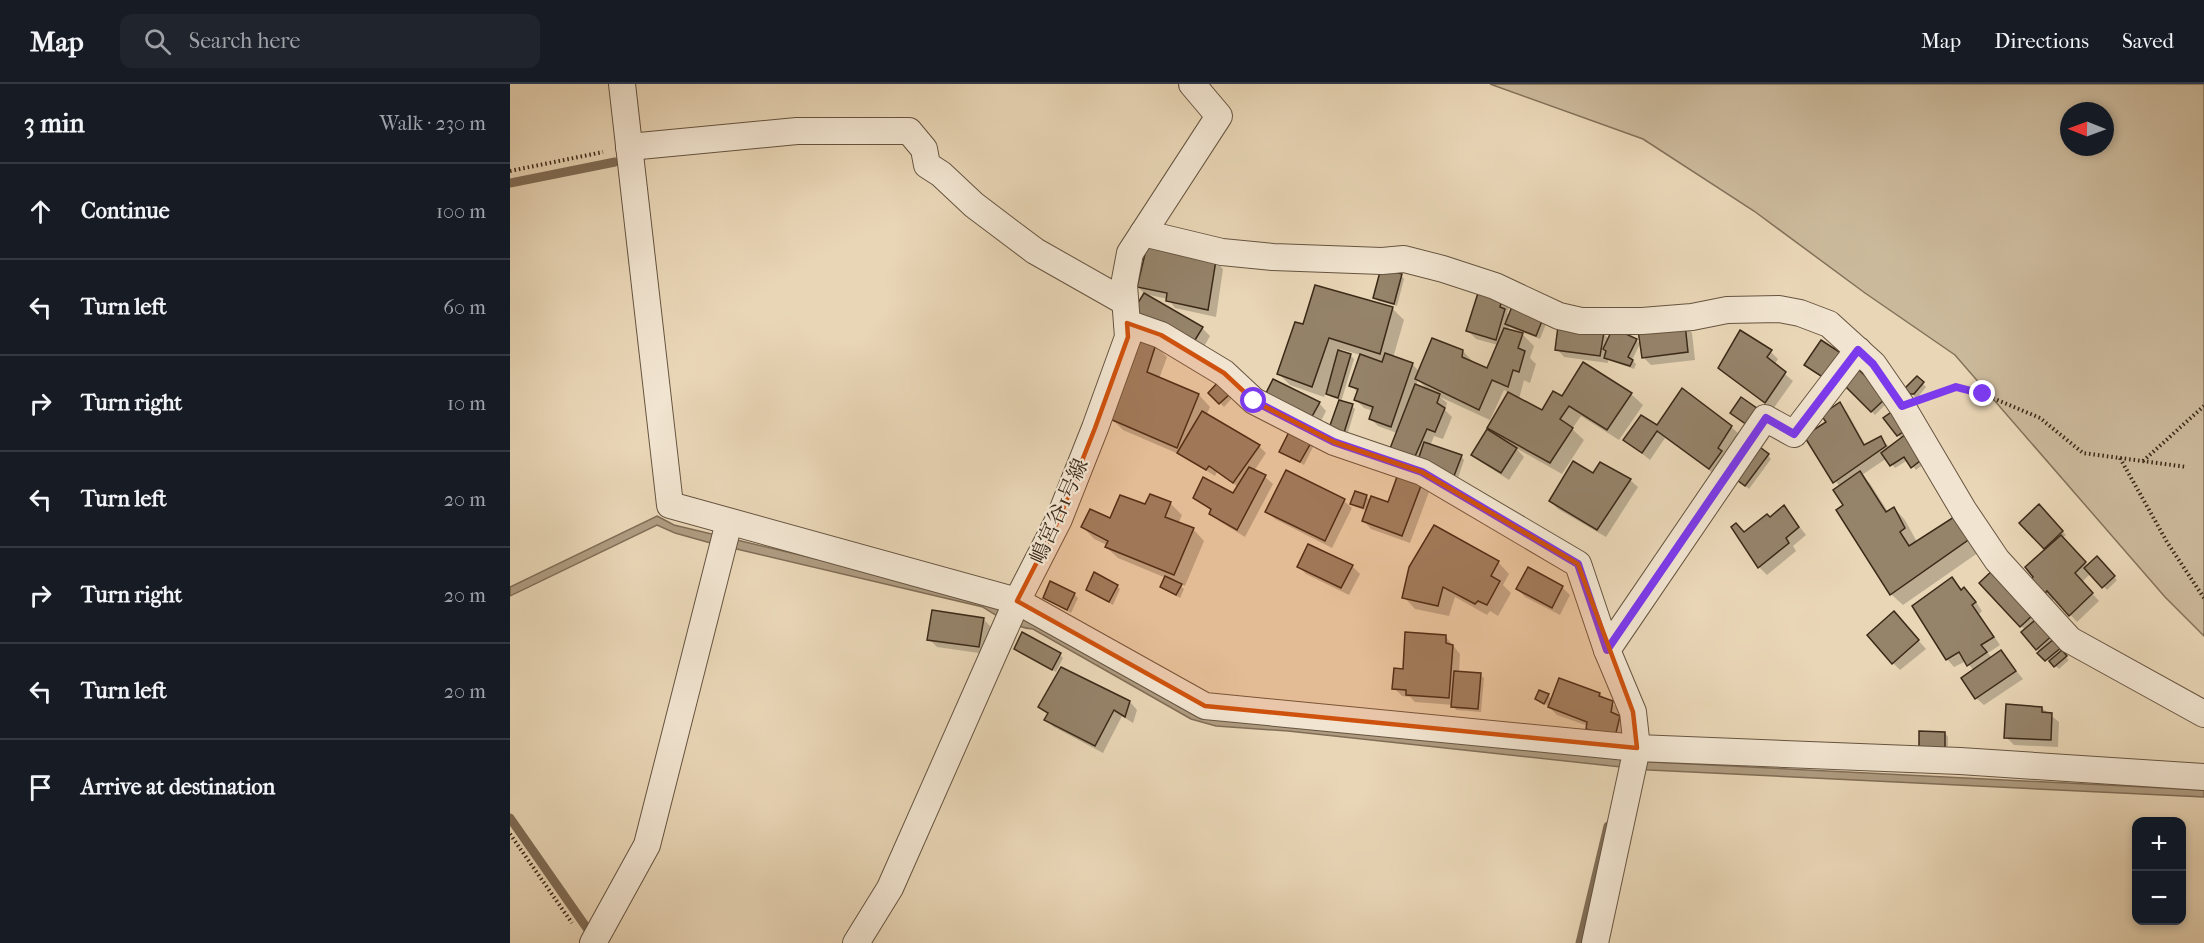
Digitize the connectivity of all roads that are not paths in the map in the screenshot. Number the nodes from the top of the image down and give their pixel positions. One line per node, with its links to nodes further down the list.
1 (622, 84): 3 (street)
2 (1192, 84): 4 (street, 嶋宮谷1号線)
3 (629, 147): 5 (street); 7 (street)
4 (1143, 233): 5 (street, 嶋宮谷1号線); 6 (street)
5 (1126, 312): 8 (street, 嶋宮谷1号線); 9 (street)
6 (1858, 350): 9 (street); 10 (street)
7 (729, 522): 8 (street); 13 (street)
8 (1017, 601): 11 (street); 14 (street, 嶋宮谷1号線)
9 (1607, 650): 11 (street)
10 (2204, 714)
11 (1637, 748): 12 (street); 15 (street)
12 (2204, 777)
13 (585, 936)
14 (856, 943)
15 (1595, 943)

